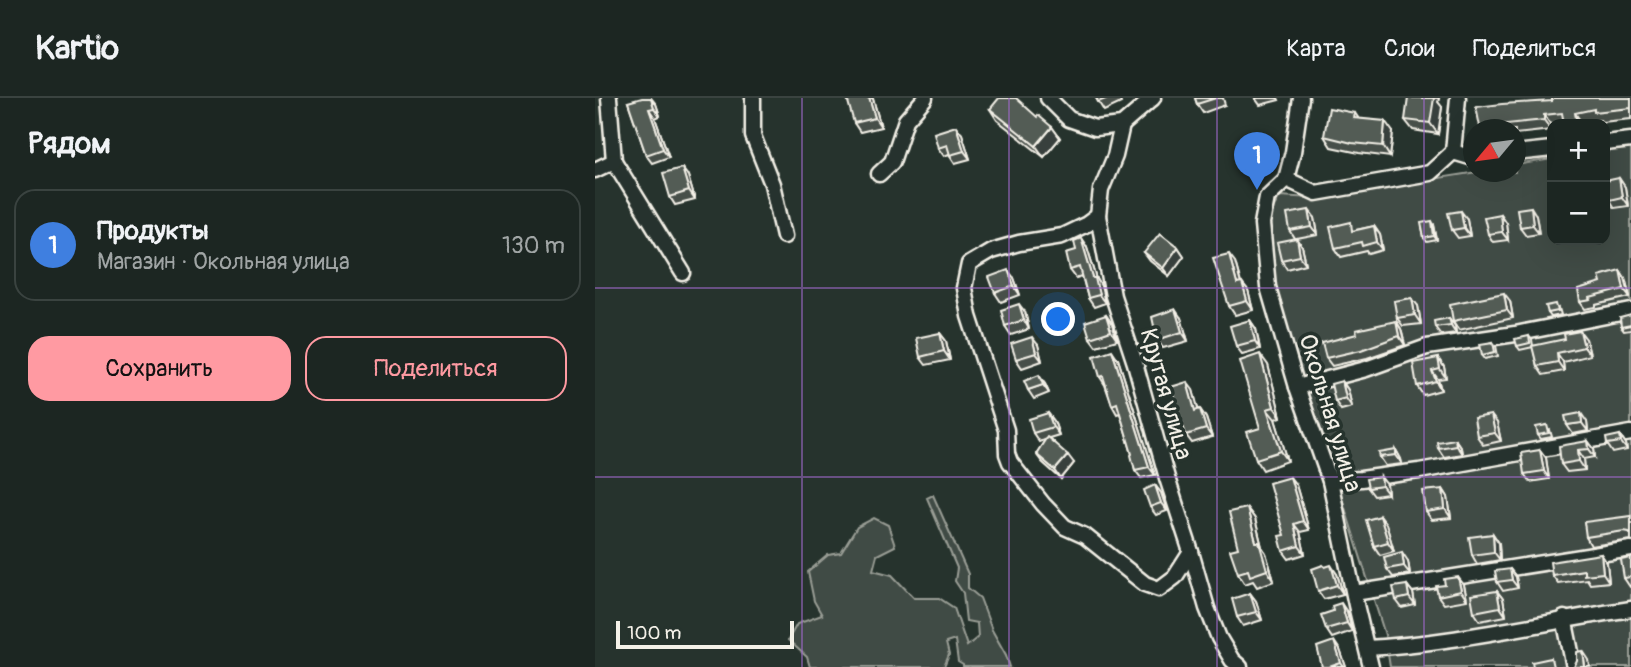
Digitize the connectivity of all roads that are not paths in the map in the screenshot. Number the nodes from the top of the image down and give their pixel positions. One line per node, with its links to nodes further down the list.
1 (609, 98): 15 (street)
2 (753, 98): 20 (street)
3 (925, 98): 17 (street)
4 (1048, 98): 8 (street)
5 (1153, 98): 8 (street)
6 (1301, 98): 18 (street)
7 (1458, 98): 12 (street)
8 (1122, 125): 19 (street, Крутая улица)
9 (1631, 140): 10 (street)
10 (1610, 142)
11 (1547, 150): 13 (street)
12 (1453, 152): 14 (street); 18 (street)
13 (1526, 152)
14 (1463, 155)
15 (614, 162): 16 (street); 21 (street)
16 (595, 170)
17 (879, 174)
18 (1286, 180): 23 (street, Окольная улица)
19 (1098, 216): 27 (street, Крутая улица); 27 (street)
20 (784, 236)
21 (683, 272)
22 (1631, 312): 23 (street)
23 (1297, 387): 25 (street, Окольная улица)
24 (1631, 433): 25 (street)
25 (1330, 481): 28 (street, Окольная улица)
26 (1631, 549): 28 (street)
27 (1191, 551): 32 (street, Крутая улица)
28 (1354, 593): 31 (street, Окольная улица)
29 (1631, 609): 30 (street)
30 (1564, 618): 31 (street); 34 (street)
31 (1367, 648): 33 (street, Окольная улица)
32 (1240, 667)
33 (1371, 667)
34 (1574, 667)

